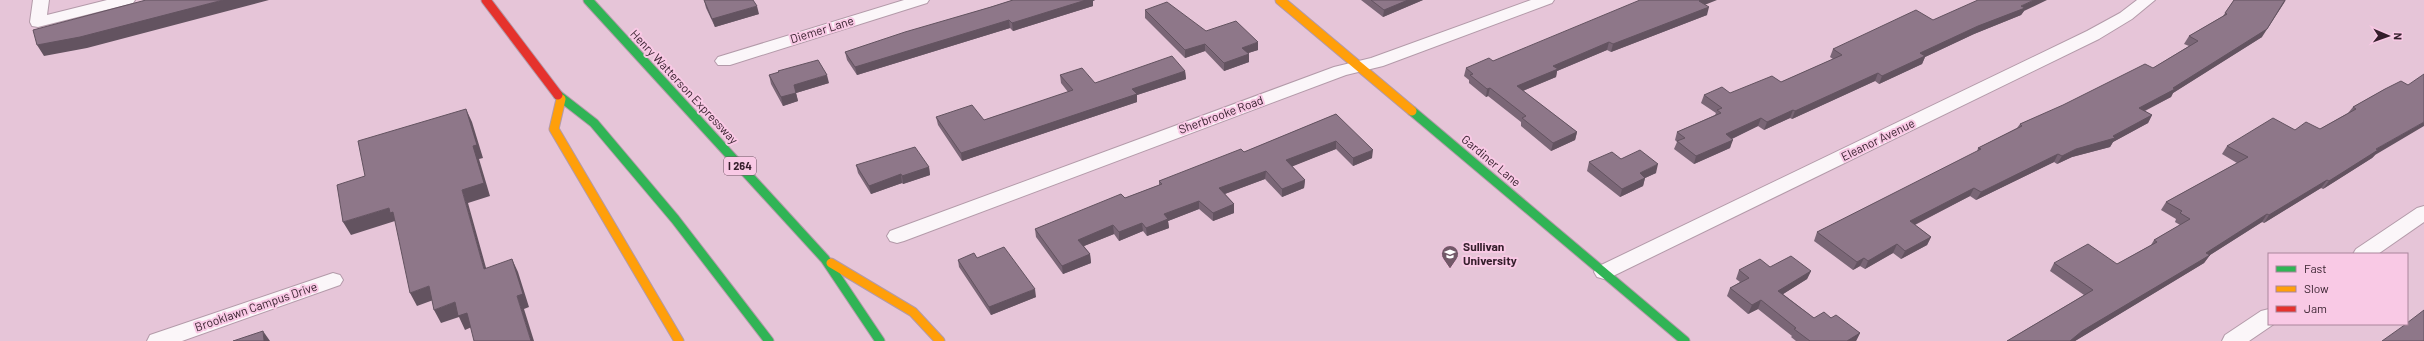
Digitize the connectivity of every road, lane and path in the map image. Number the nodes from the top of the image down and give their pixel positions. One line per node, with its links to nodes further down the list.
1 (41, 0): 2 (street)
2 (127, 0)
3 (486, 0): 11 (main road)
4 (588, 0): 15 (main road, Henry Watterson Expressway / I 264)
5 (921, 0): 9 (street, Diemer Lane)
6 (1280, 0): 10 (main road, Gardiner Lane)
7 (1546, 0): 10 (street, Sherbrooke Road)
8 (2147, 0): 16 (street, Eleanor Avenue)
9 (724, 61)
10 (1359, 66): 13 (street, Sherbrooke Road); 16 (main road, Gardiner Lane)
11 (561, 99): 20 (main road); 21 (main road)
12 (2424, 213): 14 (street)
13 (897, 236)
14 (2364, 253)
15 (825, 259): 22 (main road, Henry Watterson Expressway / I 264); 23 (main road)
16 (1604, 272): 24 (main road, Gardiner Lane)
17 (333, 280): 19 (street, Brooklawn Campus Drive)
18 (2268, 318): 25 (street)
19 (158, 341)
20 (679, 341)
21 (769, 341)
22 (880, 341)
23 (940, 341)
24 (1685, 341)
25 (2233, 341)

